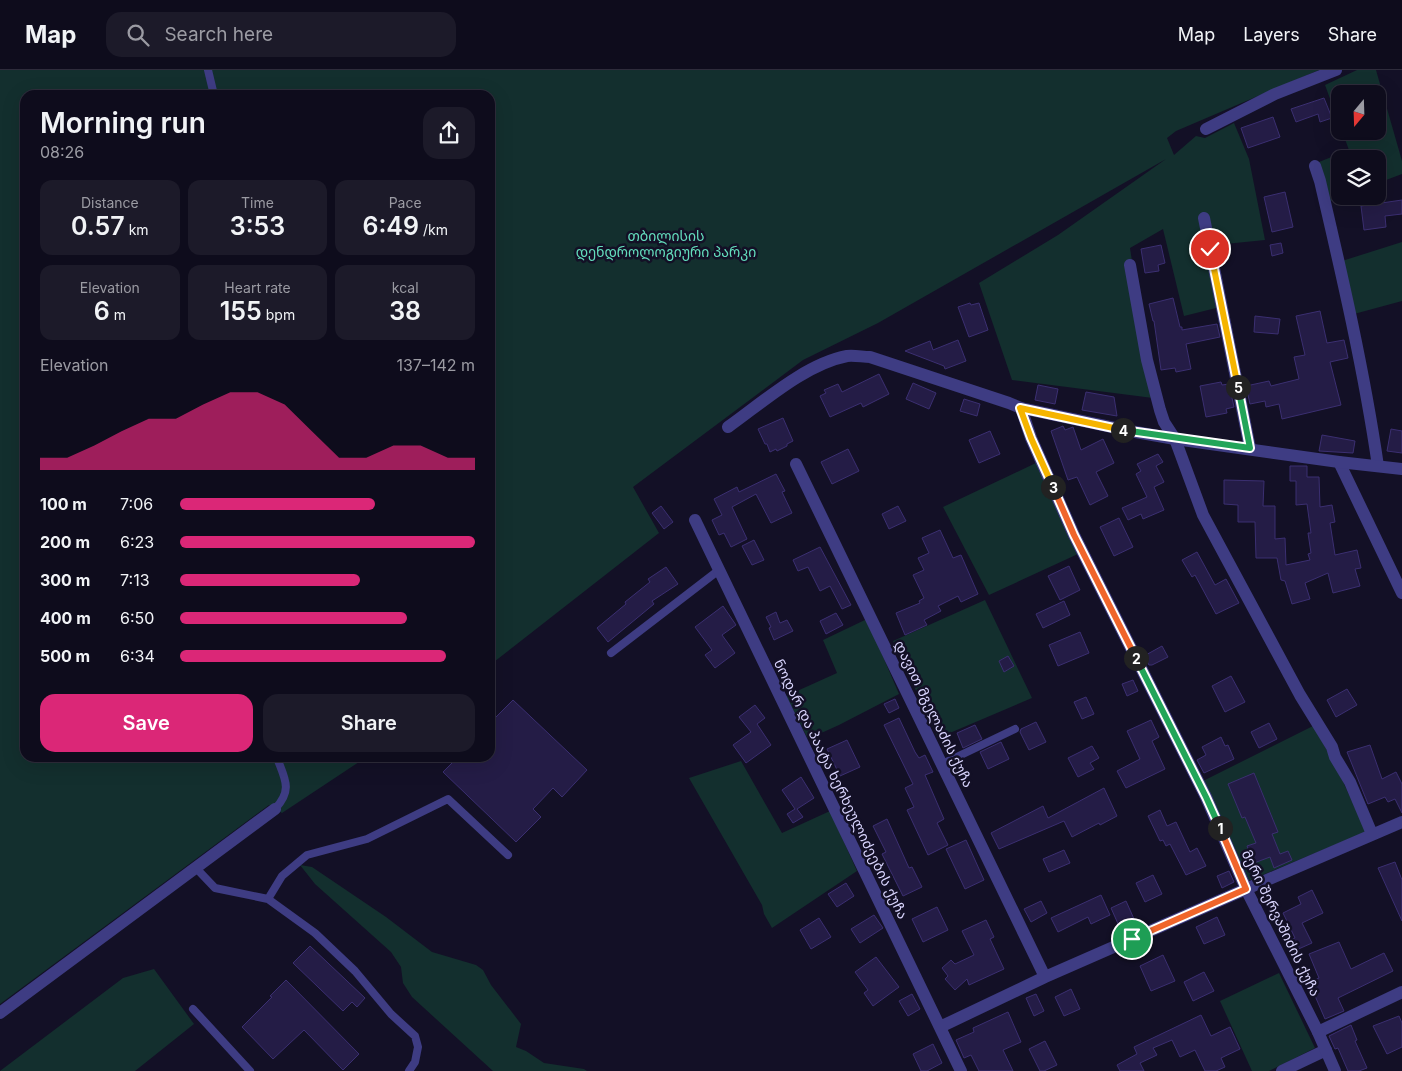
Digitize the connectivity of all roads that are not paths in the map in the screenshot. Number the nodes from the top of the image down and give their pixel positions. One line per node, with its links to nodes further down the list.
1 (208, 70): 3 (lane)
2 (1336, 70): 4 (street)
3 (213, 90)
4 (1206, 129)
5 (1315, 166): 14 (street)
6 (1204, 218): 11 (street)
7 (1130, 265): 10 (street)
8 (1020, 408): 9 (street); 10 (street); 28 (street, მერი შერვაშიძის ქუჩა)
9 (728, 427)
10 (1175, 438): 11 (street); 25 (street)
11 (1250, 448): 12 (street)
12 (1339, 462): 14 (street); 18 (street)
13 (796, 464): 22 (street, დავით მგელაძის ქუჩა)
14 (1378, 466): 15 (street)
15 (1402, 469)
16 (695, 520): 17 (street, ნოდარ და პაატა ხერხეულიძეების ქუჩა)
17 (719, 570): 19 (lane); 34 (street, ნოდარ და პაატა ხერხეულიძეების ქუჩა)
18 (1402, 593)
19 (611, 653)
20 (1015, 729): 22 (lane)
21 (279, 762): 23 (lane)
22 (942, 764): 30 (street, დავით მგელაძის ქუჩა)
23 (275, 809): 27 (street)
24 (1402, 822): 25 (street)
25 (1372, 834): 28 (street)
26 (508, 855): 29 (lane)
27 (195, 867): 29 (lane); 33 (street)
28 (1246, 889): 30 (street); 35 (street, მერი შერვაშიძის ქუჩა)
29 (268, 899): 38 (lane)
30 (1045, 978): 34 (street)
31 (1402, 992): 35 (street)
32 (193, 1009): 37 (lane)
33 (0, 1013)
34 (940, 1027): 39 (street, ნოდარ და პაატა ხერხეულიძეების ქუჩა)
35 (1318, 1032): 36 (street, მერი შერვაშიძის ქუჩა)
36 (1326, 1050): 40 (street); 41 (street, მერი შერვაშიძის ქუჩა)
37 (250, 1071)
38 (409, 1071)
39 (961, 1071)
40 (1282, 1071)
41 (1335, 1071)

